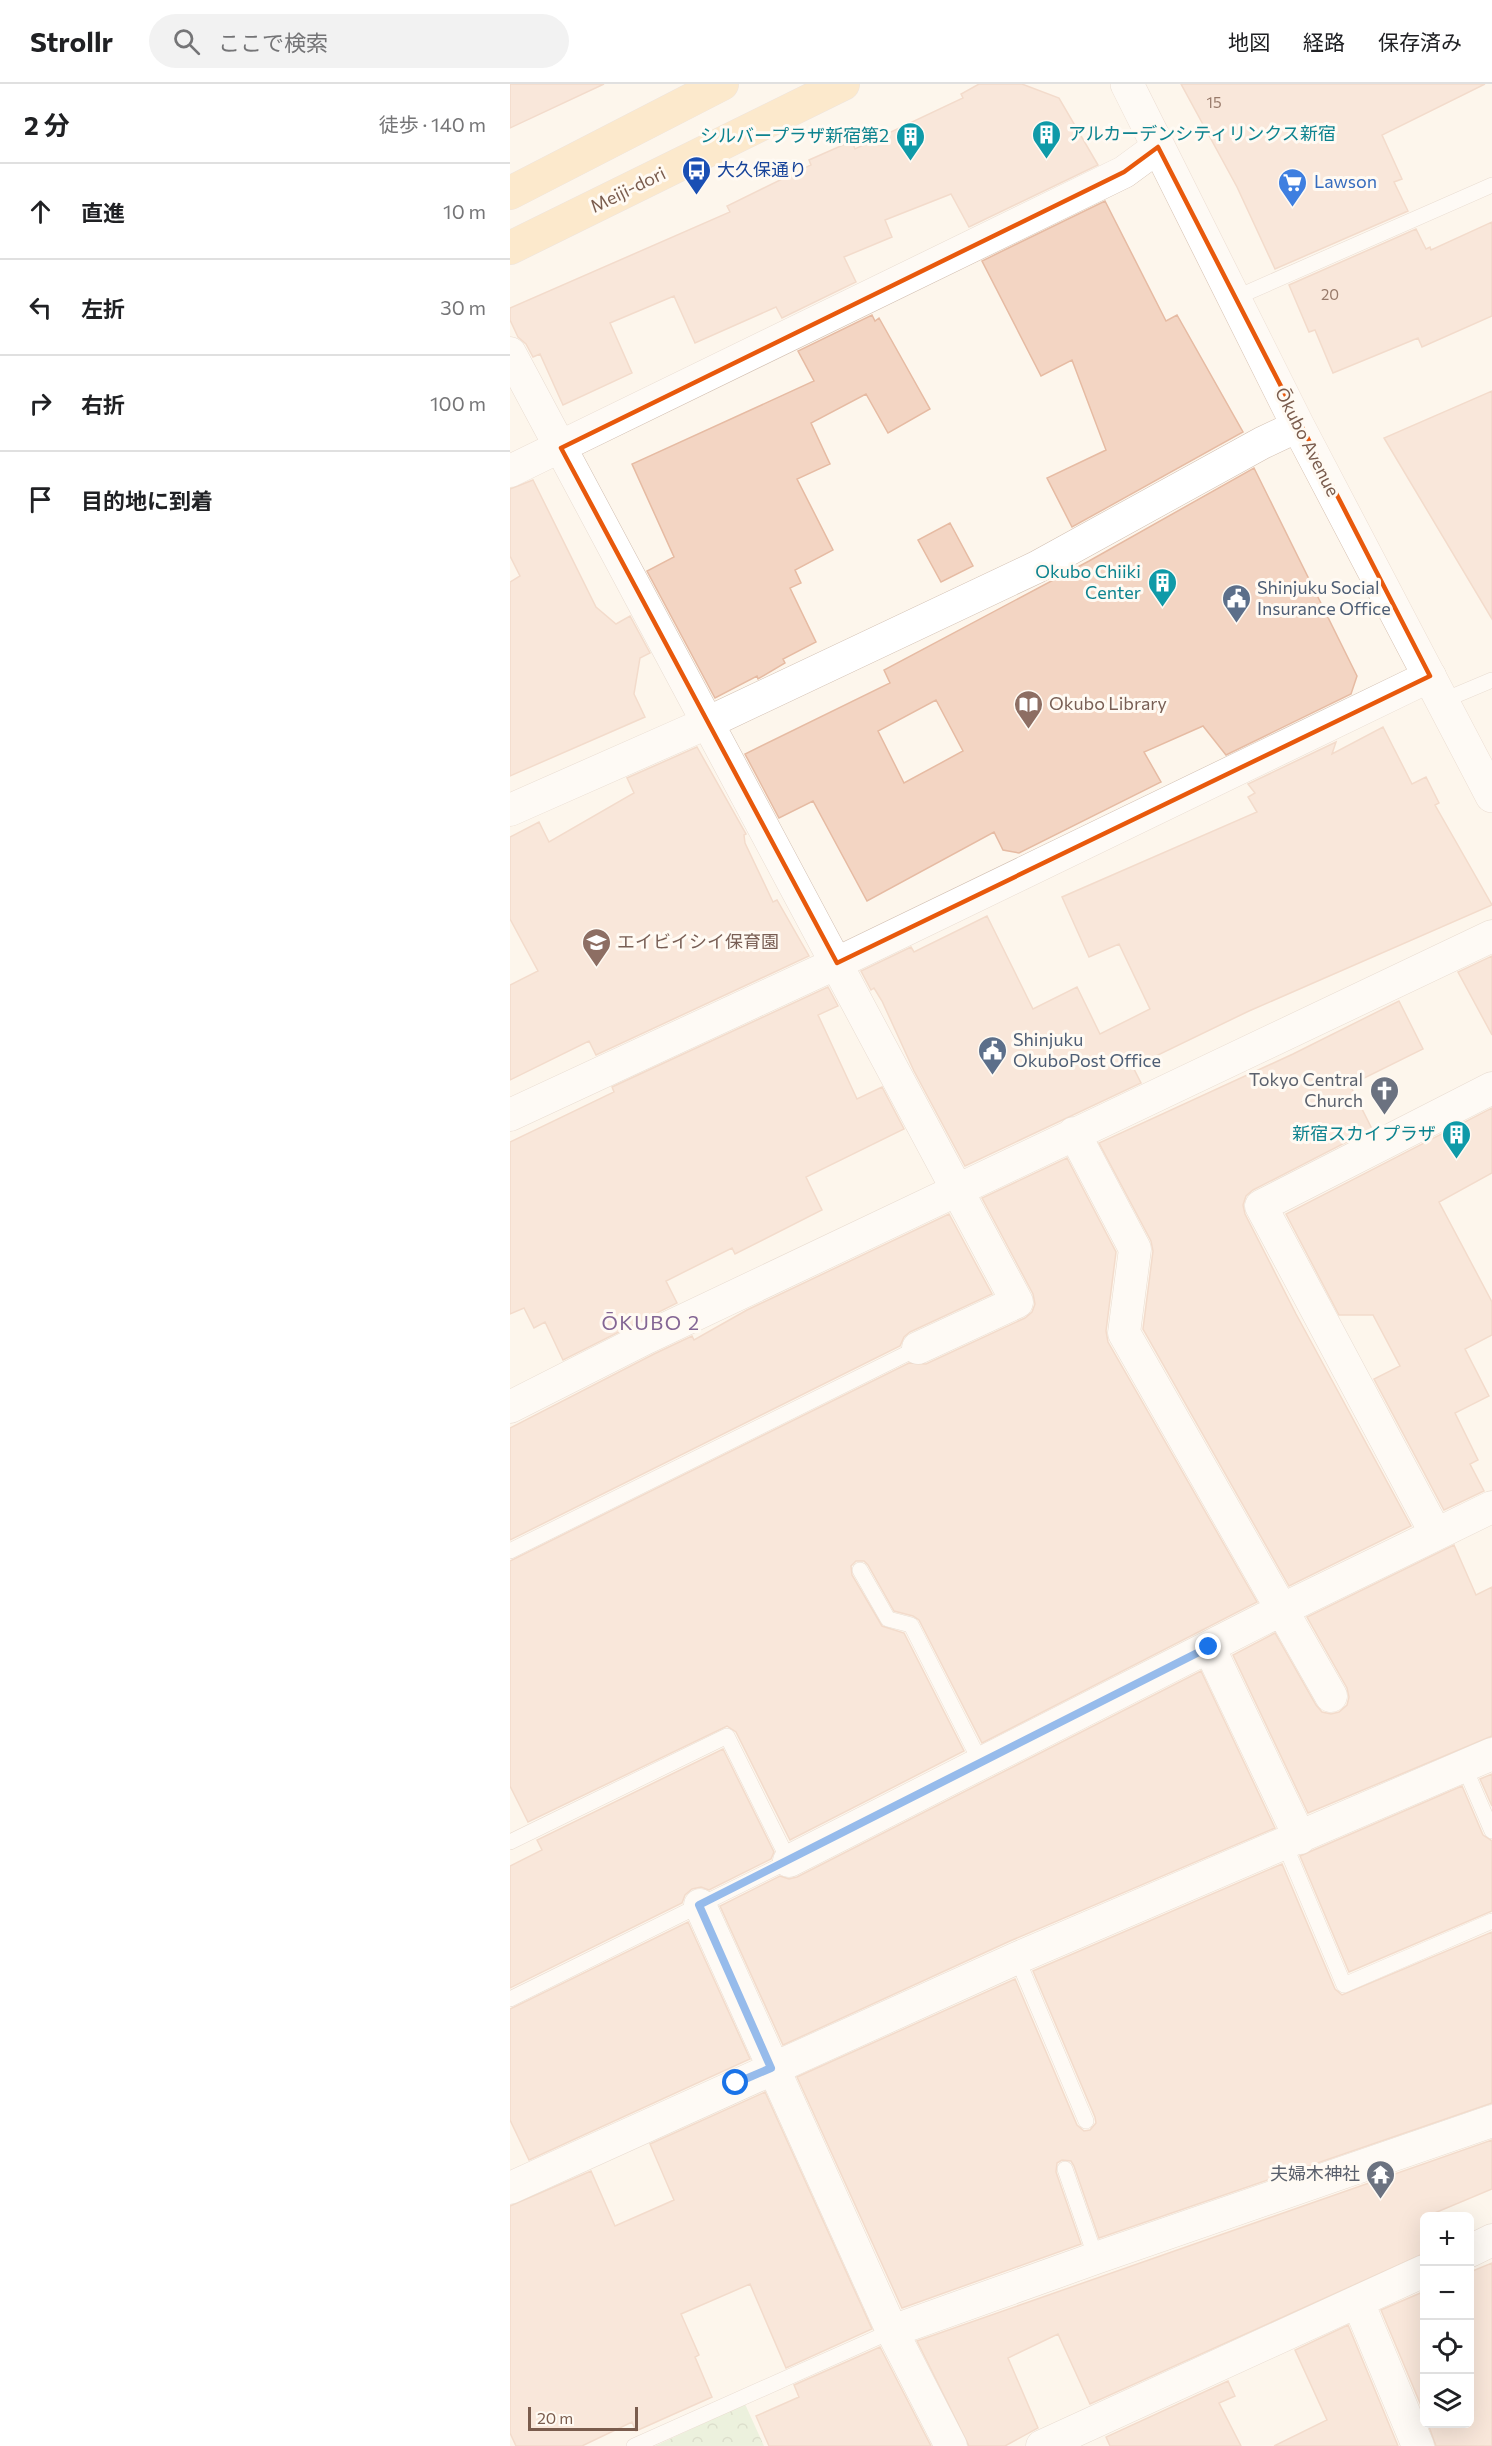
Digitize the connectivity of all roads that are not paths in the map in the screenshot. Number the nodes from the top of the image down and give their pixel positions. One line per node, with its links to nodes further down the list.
1 (722, 84): 6 (main road)
2 (843, 84): 7 (main road, Meiji-dori)
3 (1127, 84): 4 (main road, Ōkubo Avenue)
4 (1158, 147): 8 (main road, Ōkubo Avenue); 11 (street)
5 (1492, 185): 8 (lane)
6 (510, 193)
7 (510, 248)
8 (1235, 298): 10 (main road, Ōkubo Avenue)
9 (510, 353): 11 (street)
10 (1298, 426): 14 (main road, Ōkubo Avenue); 15 (street)
11 (561, 448): 12 (street); 15 (street)
12 (510, 471)
13 (1492, 680): 14 (lane)
14 (1436, 689): 16 (main road, Ōkubo Avenue); 19 (street)
15 (707, 723): 17 (street); 19 (street)
16 (1492, 796)
17 (510, 810)
18 (1492, 936): 22 (street)
19 (837, 963): 21 (street); 23 (street)
20 (1492, 1088): 27 (street)
21 (510, 1115)
22 (1074, 1133): 23 (street); 30 (street)
23 (958, 1190): 24 (street); 25 (street)
24 (918, 1348): 28 (lane)
25 (510, 1407)
26 (1492, 1507): 27 (street)
27 (1436, 1534): 30 (street)
28 (510, 1551)
29 (860, 1570): 34 (lane)
30 (1281, 1610): 31 (street); 32 (street)
31 (1209, 1647): 34 (street); 36 (street)
32 (1331, 1696)
33 (1478, 1760): 35 (lane); 36 (street)
34 (981, 1763): 38 (street)
35 (1492, 1831)
36 (1292, 1841): 40 (lane); 41 (street)
37 (510, 1842): 38 (lane)
38 (789, 1861): 39 (lane)
39 (699, 1905): 42 (lane); 43 (street)
40 (1492, 1921)
41 (1017, 1958): 43 (street); 44 (lane)
42 (510, 1999)
43 (771, 2068): 47 (street); 53 (street)
44 (1086, 2121)
45 (1492, 2121): 50 (street)
46 (1065, 2169): 50 (lane)
47 (510, 2188)
48 (1492, 2240): 49 (street)
49 (1474, 2249)
50 (1096, 2258): 53 (street)
51 (1420, 2273): 52 (street)
52 (1358, 2302): 56 (street); 57 (street)
53 (892, 2331): 54 (lane); 55 (street)
54 (634, 2446)
55 (951, 2446)
56 (1042, 2446)
57 (1418, 2446)

